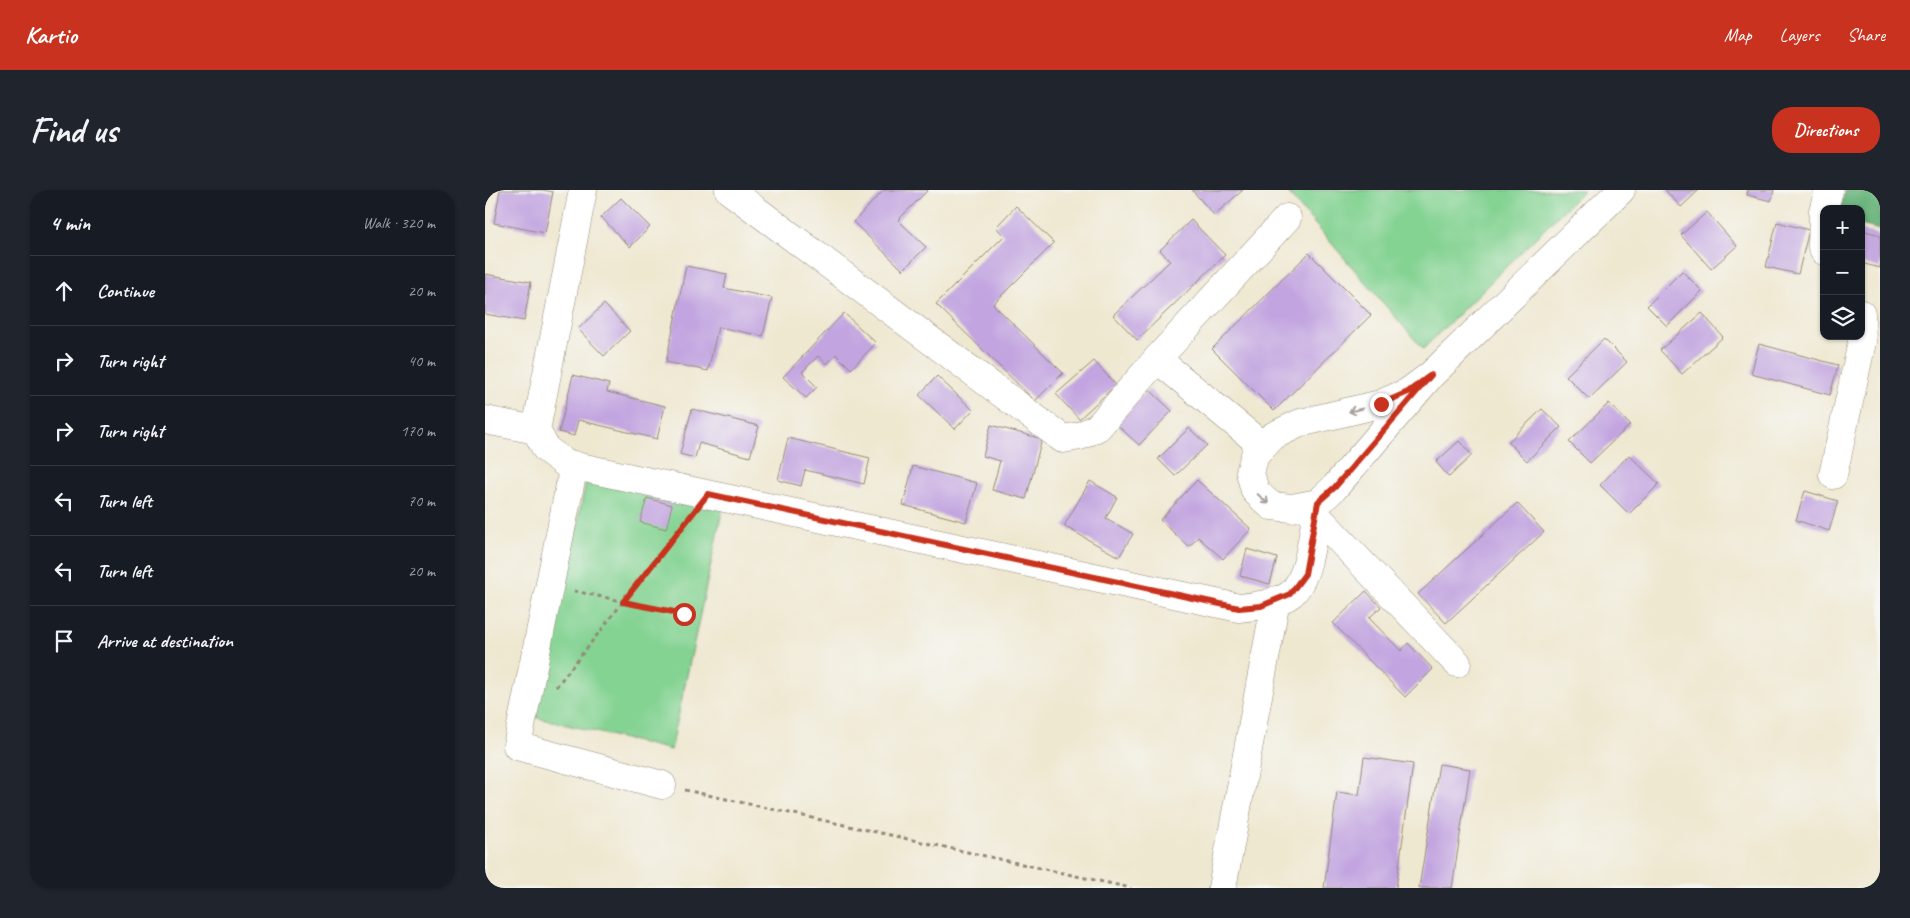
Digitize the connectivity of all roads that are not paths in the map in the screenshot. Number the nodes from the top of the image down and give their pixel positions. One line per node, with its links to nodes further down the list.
1 (583, 190): 11 (street)
2 (729, 190): 8 (street)
3 (1621, 190): 9 (street)
4 (1829, 190): 6 (street)
5 (1287, 218): 8 (street)
6 (1824, 250)
7 (1863, 340): 14 (street)
8 (1157, 359): 12 (street)
9 (1431, 375): 12 (street, one-way to 12); 15 (street)
10 (485, 420): 11 (street)
11 (536, 430): 13 (street)
12 (1263, 446): 15 (street, one-way to 15)
13 (574, 465): 16 (street); 18 (street)
14 (1833, 475)
15 (1317, 509): 16 (street); 17 (street)
16 (1276, 600): 19 (street)
17 (1457, 663)
18 (662, 786)
19 (1222, 888)

